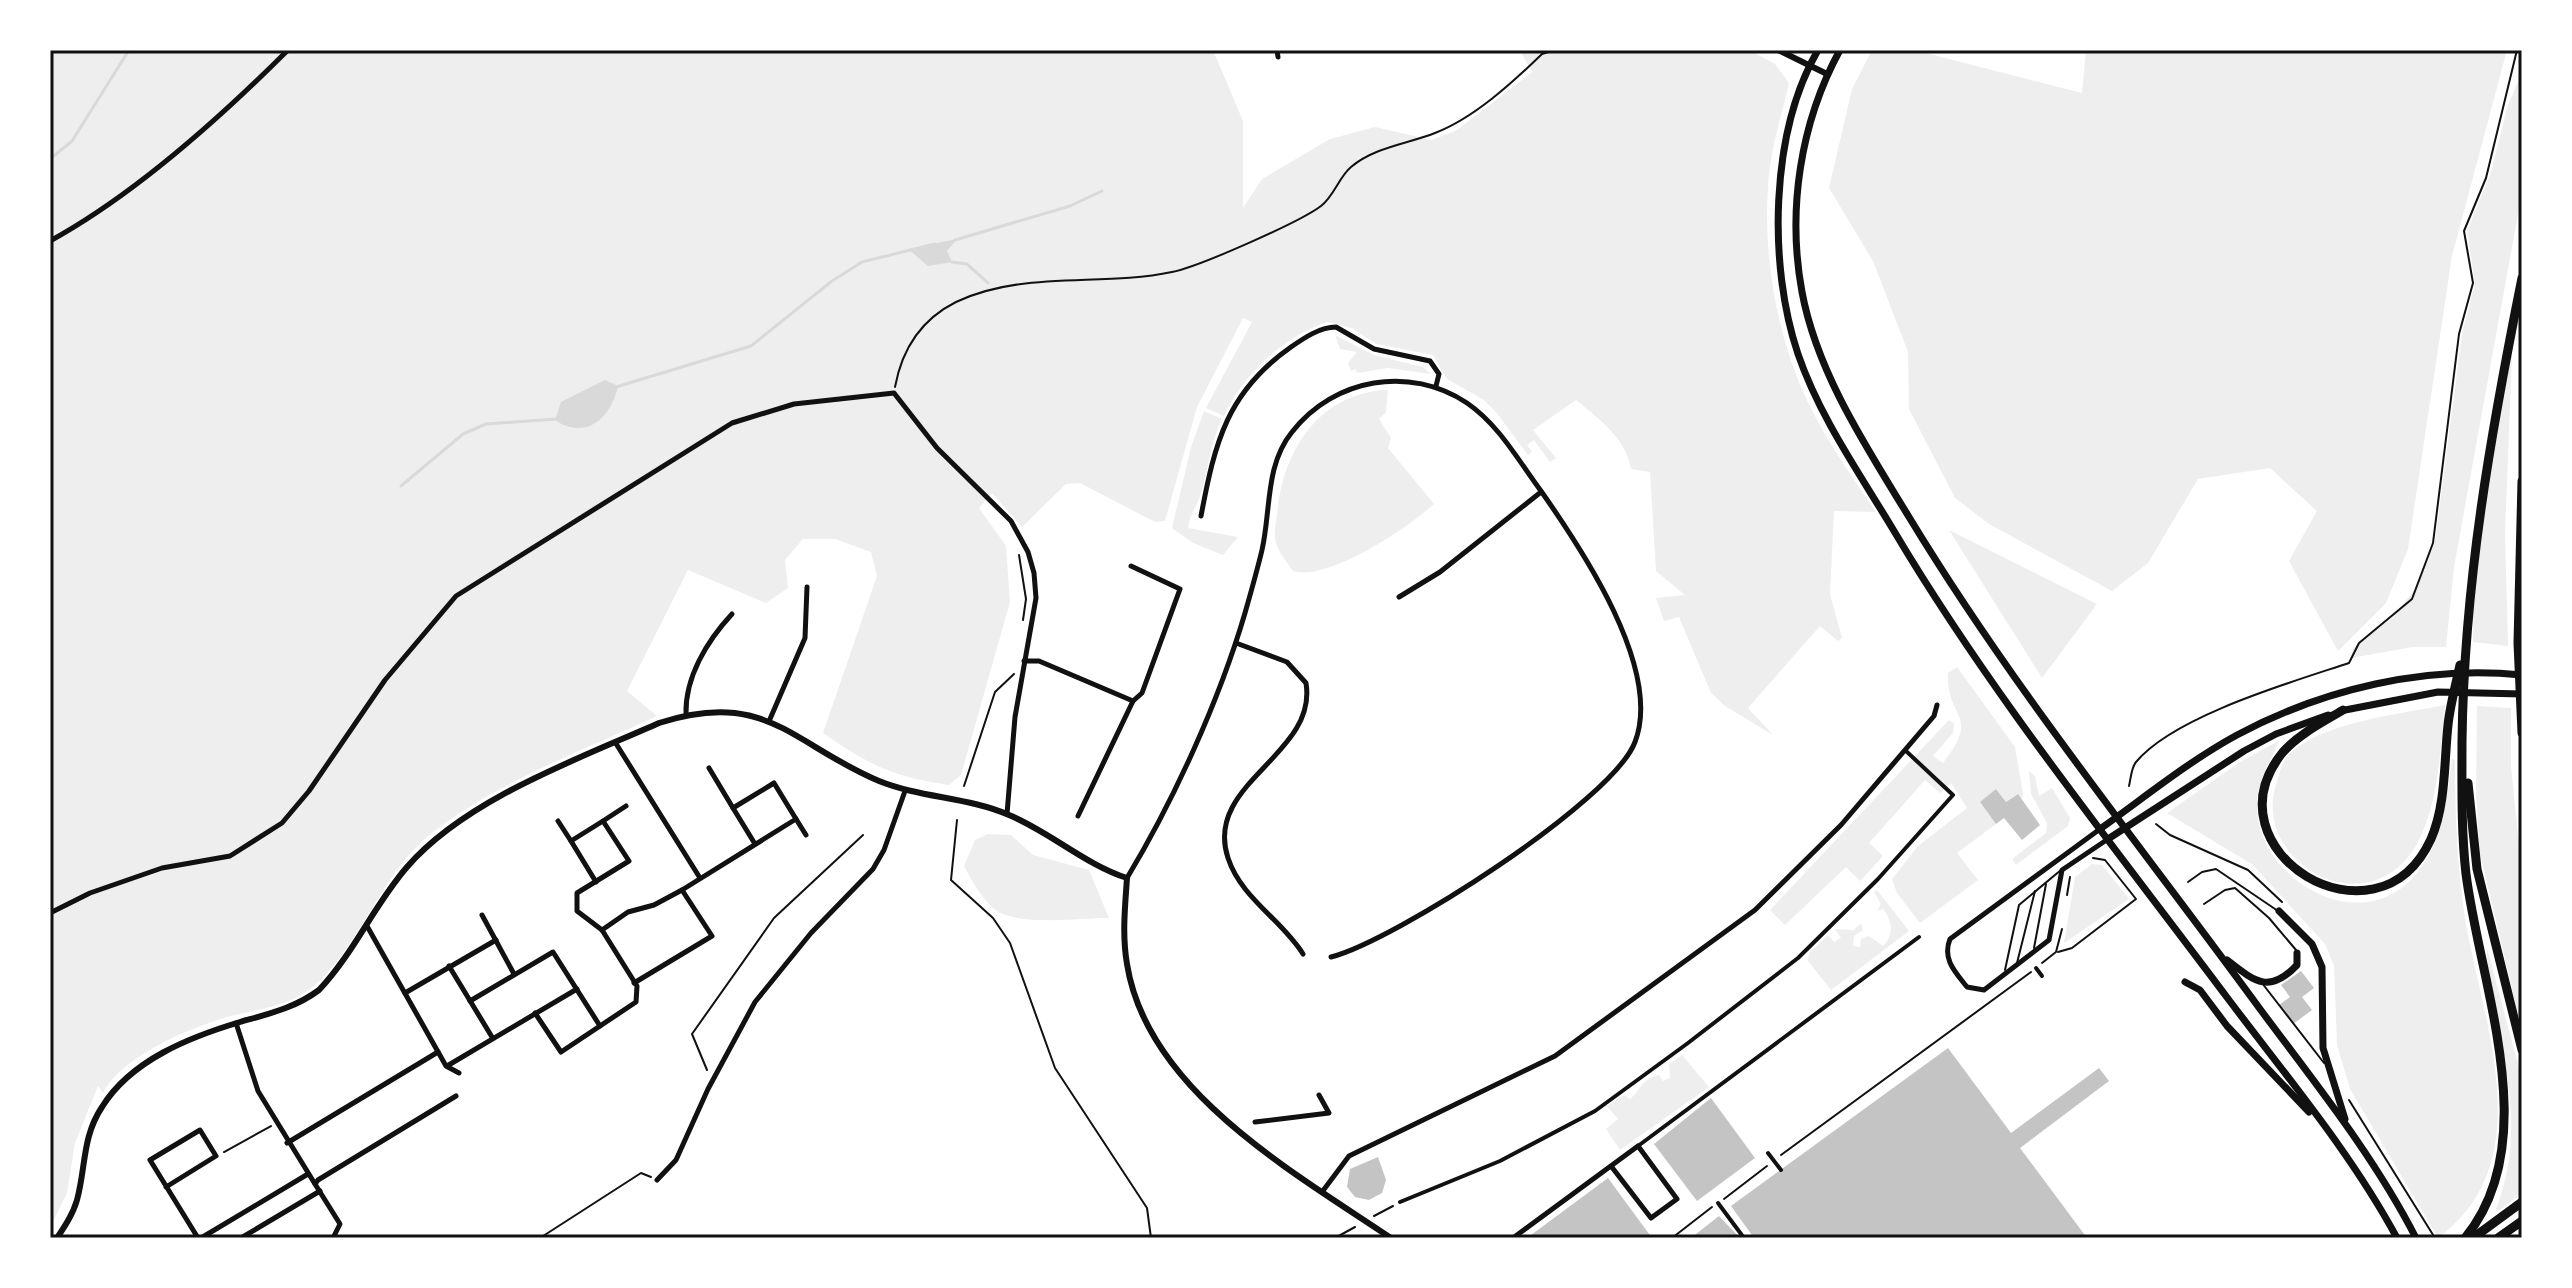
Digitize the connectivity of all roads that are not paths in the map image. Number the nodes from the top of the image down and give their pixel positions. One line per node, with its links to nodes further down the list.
1 (288, 50): 7 (street)
2 (1778, 50): 5 (street)
3 (1818, 50): 5 (main road)
4 (1840, 50): 6 (main road)
5 (1809, 65): 6 (street); 42 (main road)
6 (1827, 74): 38 (main road)
7 (50, 241)
8 (2522, 278): 17 (highway)
9 (1436, 386): 11 (street); 12 (street); 18 (street)
10 (2522, 481): 28 (highway)
11 (1541, 492): 15 (street); 68 (street)
12 (1201, 516)
13 (1131, 566): 22 (street)
14 (807, 587): 26 (street)
15 (1399, 597)
16 (732, 614): 25 (street)
17 (2465, 642): 24 (highway); 27 (highway)
18 (1236, 643): 50 (street); 67 (street)
19 (1024, 661): 22 (street); 36 (street); 58 (street)
20 (2522, 675): 38 (main road)
21 (2522, 694): 24 (main road)
22 (1133, 701): 37 (street)
23 (1937, 705): 31 (street)
24 (2343, 710): 43 (main road)
25 (686, 714): 26 (street); 30 (street)
26 (770, 719): 33 (street)
27 (2462, 720): 85 (highway); 119 (highway)
28 (2521, 722): 29 (highway)
29 (2522, 733)
30 (615, 742): 49 (street); 60 (street)
31 (1906, 751): 105 (street); 106 (street)
32 (709, 768): 35 (street)
33 (905, 791): 36 (street); 101 (street)
34 (626, 806): 41 (street)
35 (733, 808): 39 (street); 47 (street)
36 (1007, 814): 50 (street)
37 (1078, 816)
38 (2116, 818): 42 (main road); 43 (main road)
39 (796, 819): 44 (street); 47 (street)
40 (558, 821): 46 (street)
41 (603, 821): 46 (street); 52 (street)
42 (2100, 829): 45 (main road); 73 (street)
43 (2125, 829): 45 (main road); 65 (main road)
44 (806, 835)
45 (2108, 839): 48 (street); 93 (main road)
46 (571, 841): 52 (street)
47 (755, 844): 49 (street)
48 (2062, 870): 51 (lane); 64 (street)
49 (700, 878): 54 (street)
50 (1127, 878): 105 (street)
51 (2047, 881): 55 (lane); 64 (lane)
52 (596, 882): 61 (street)
53 (2188, 882): 57 (lane)
54 (682, 890): 61 (street); 77 (street)
55 (2035, 890): 69 (lane); 73 (lane)
56 (2204, 904): 66 (lane)
57 (2279, 911): 87 (main road)
58 (50, 913)
59 (482, 915): 63 (street)
60 (367, 926): 79 (street); 82 (street)
61 (602, 930): 77 (street)
62 (1919, 937): 96 (street)
63 (496, 940): 70 (street); 72 (street)
64 (2033, 953): 69 (street)
65 (2219, 953): 76 (main road); 94 (main road)
66 (2297, 953): 76 (main road)
67 (1303, 954)
68 (1331, 957)
69 (2017, 965): 73 (street)
70 (449, 966): 79 (street); 80 (street)
71 (2036, 968): 74 (street)
72 (514, 974): 78 (street); 80 (street)
73 (2004, 975)
74 (2042, 976)
75 (2185, 982): 93 (main road)
76 (2261, 982): 87 (lane)
77 (634, 983): 83 (street)
78 (577, 989): 81 (street); 83 (street)
79 (405, 993): 86 (street)
80 (470, 1001): 84 (street)
81 (535, 1013): 83 (street); 84 (street)
82 (236, 1023): 95 (street); 110 (street)
83 (600, 1026)
84 (492, 1037): 88 (street)
85 (2522, 1050)
86 (438, 1052): 88 (street); 95 (street)
87 (2325, 1064): 94 (main road)
88 (446, 1066): 89 (street)
89 (459, 1073)
90 (1319, 1095): 92 (street)
91 (456, 1096): 102 (street)
92 (1255, 1122)
93 (2321, 1122): 117 (main road)
94 (2350, 1132): 118 (main road)
95 (287, 1143): 100 (street)
96 (1638, 1146): 98 (street); 98 (street)
97 (1768, 1153): 99 (street)
98 (1611, 1166): 115 (street)
99 (1781, 1170)
100 (308, 1174): 102 (street); 111 (street)
101 (657, 1180)
102 (315, 1184): 104 (street)
103 (166, 1187): 103 (street); 111 (street)
104 (320, 1191): 112 (street); 113 (street)
105 (1322, 1192): 114 (street)
106 (1400, 1202)
107 (2522, 1202): 120 (highway)
108 (1718, 1203): 116 (street)
109 (2522, 1223): 121 (highway); 122 (highway)
110 (57, 1238)
111 (199, 1238)
112 (241, 1238)
113 (333, 1238)
114 (1389, 1238)
115 (1513, 1238)
116 (1744, 1238)
117 (2397, 1238)
118 (2416, 1238)
119 (2465, 1238)
120 (2473, 1238)
121 (2498, 1238)
122 (2507, 1238)

